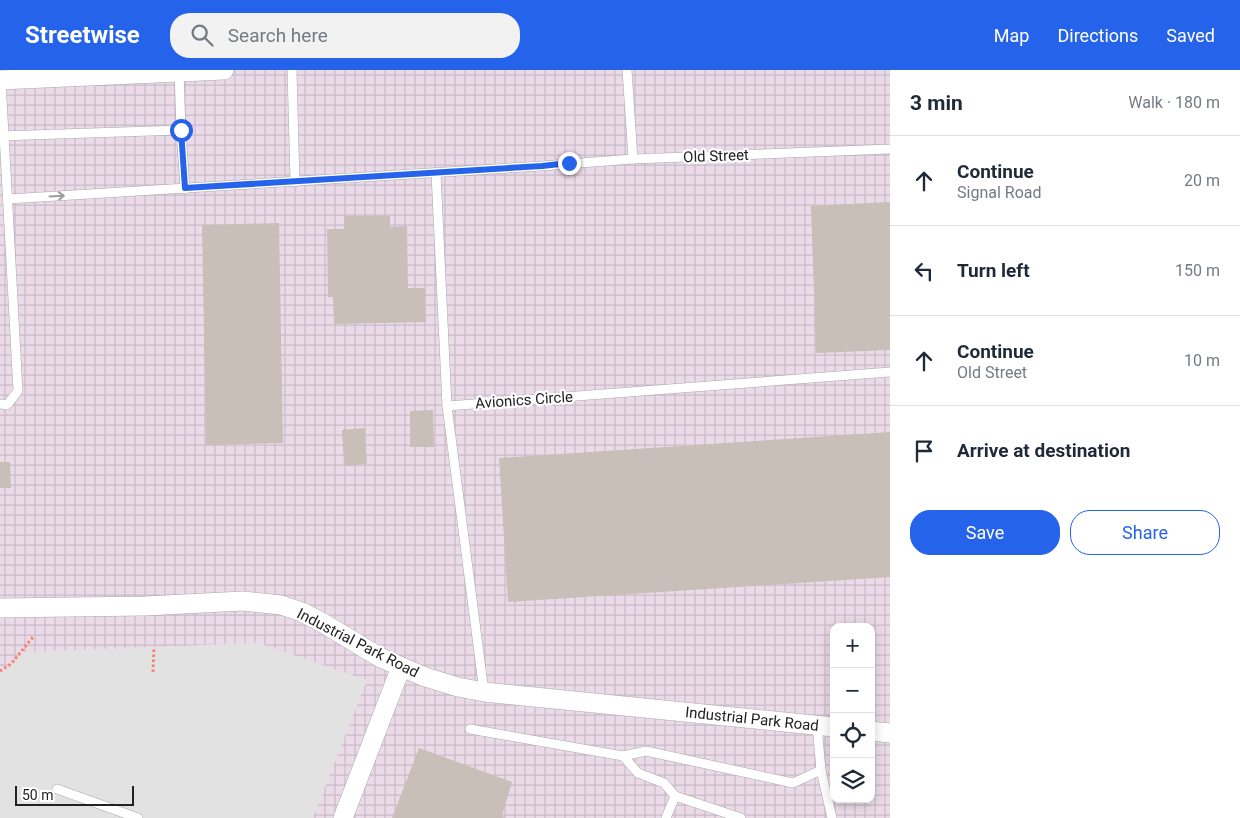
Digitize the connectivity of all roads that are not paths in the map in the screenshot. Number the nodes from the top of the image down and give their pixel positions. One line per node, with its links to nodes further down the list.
1 (224, 70): 4 (street)
2 (292, 70): 11 (lane)
3 (627, 70): 9 (lane)
4 (179, 72): 5 (street); 6 (lane)
5 (1, 80): 7 (lane)
6 (181, 130): 7 (lane); 12 (lane)
7 (2, 136): 13 (lane)
8 (890, 149): 9 (lane, Old Street)
9 (633, 159): 10 (lane, Old Street)
10 (436, 173): 11 (lane, Old Street); 16 (lane)
11 (295, 182): 12 (lane, Old Street)
12 (185, 188): 13 (lane, Old Street, one-way to 12)
13 (8, 199): 15 (lane)
14 (890, 372): 16 (lane, Avionics Circle)
15 (0, 404)
16 (448, 406): 19 (lane)
17 (0, 608): 18 (street, Industrial Park Road)
18 (401, 667): 19 (street, Industrial Park Road); 29 (street)
19 (484, 692): 20 (street, Industrial Park Road)
20 (825, 726): 25 (lane)
21 (470, 729): 24 (lane)
22 (875, 731): 23 (street)
23 (890, 733)
24 (623, 756): 25 (lane); 27 (lane)
25 (820, 770): 32 (lane)
26 (57, 789): 28 (lane)
27 (675, 796): 30 (lane); 31 (lane)
28 (138, 818)
29 (344, 818)
30 (666, 818)
31 (741, 818)
32 (832, 818)

